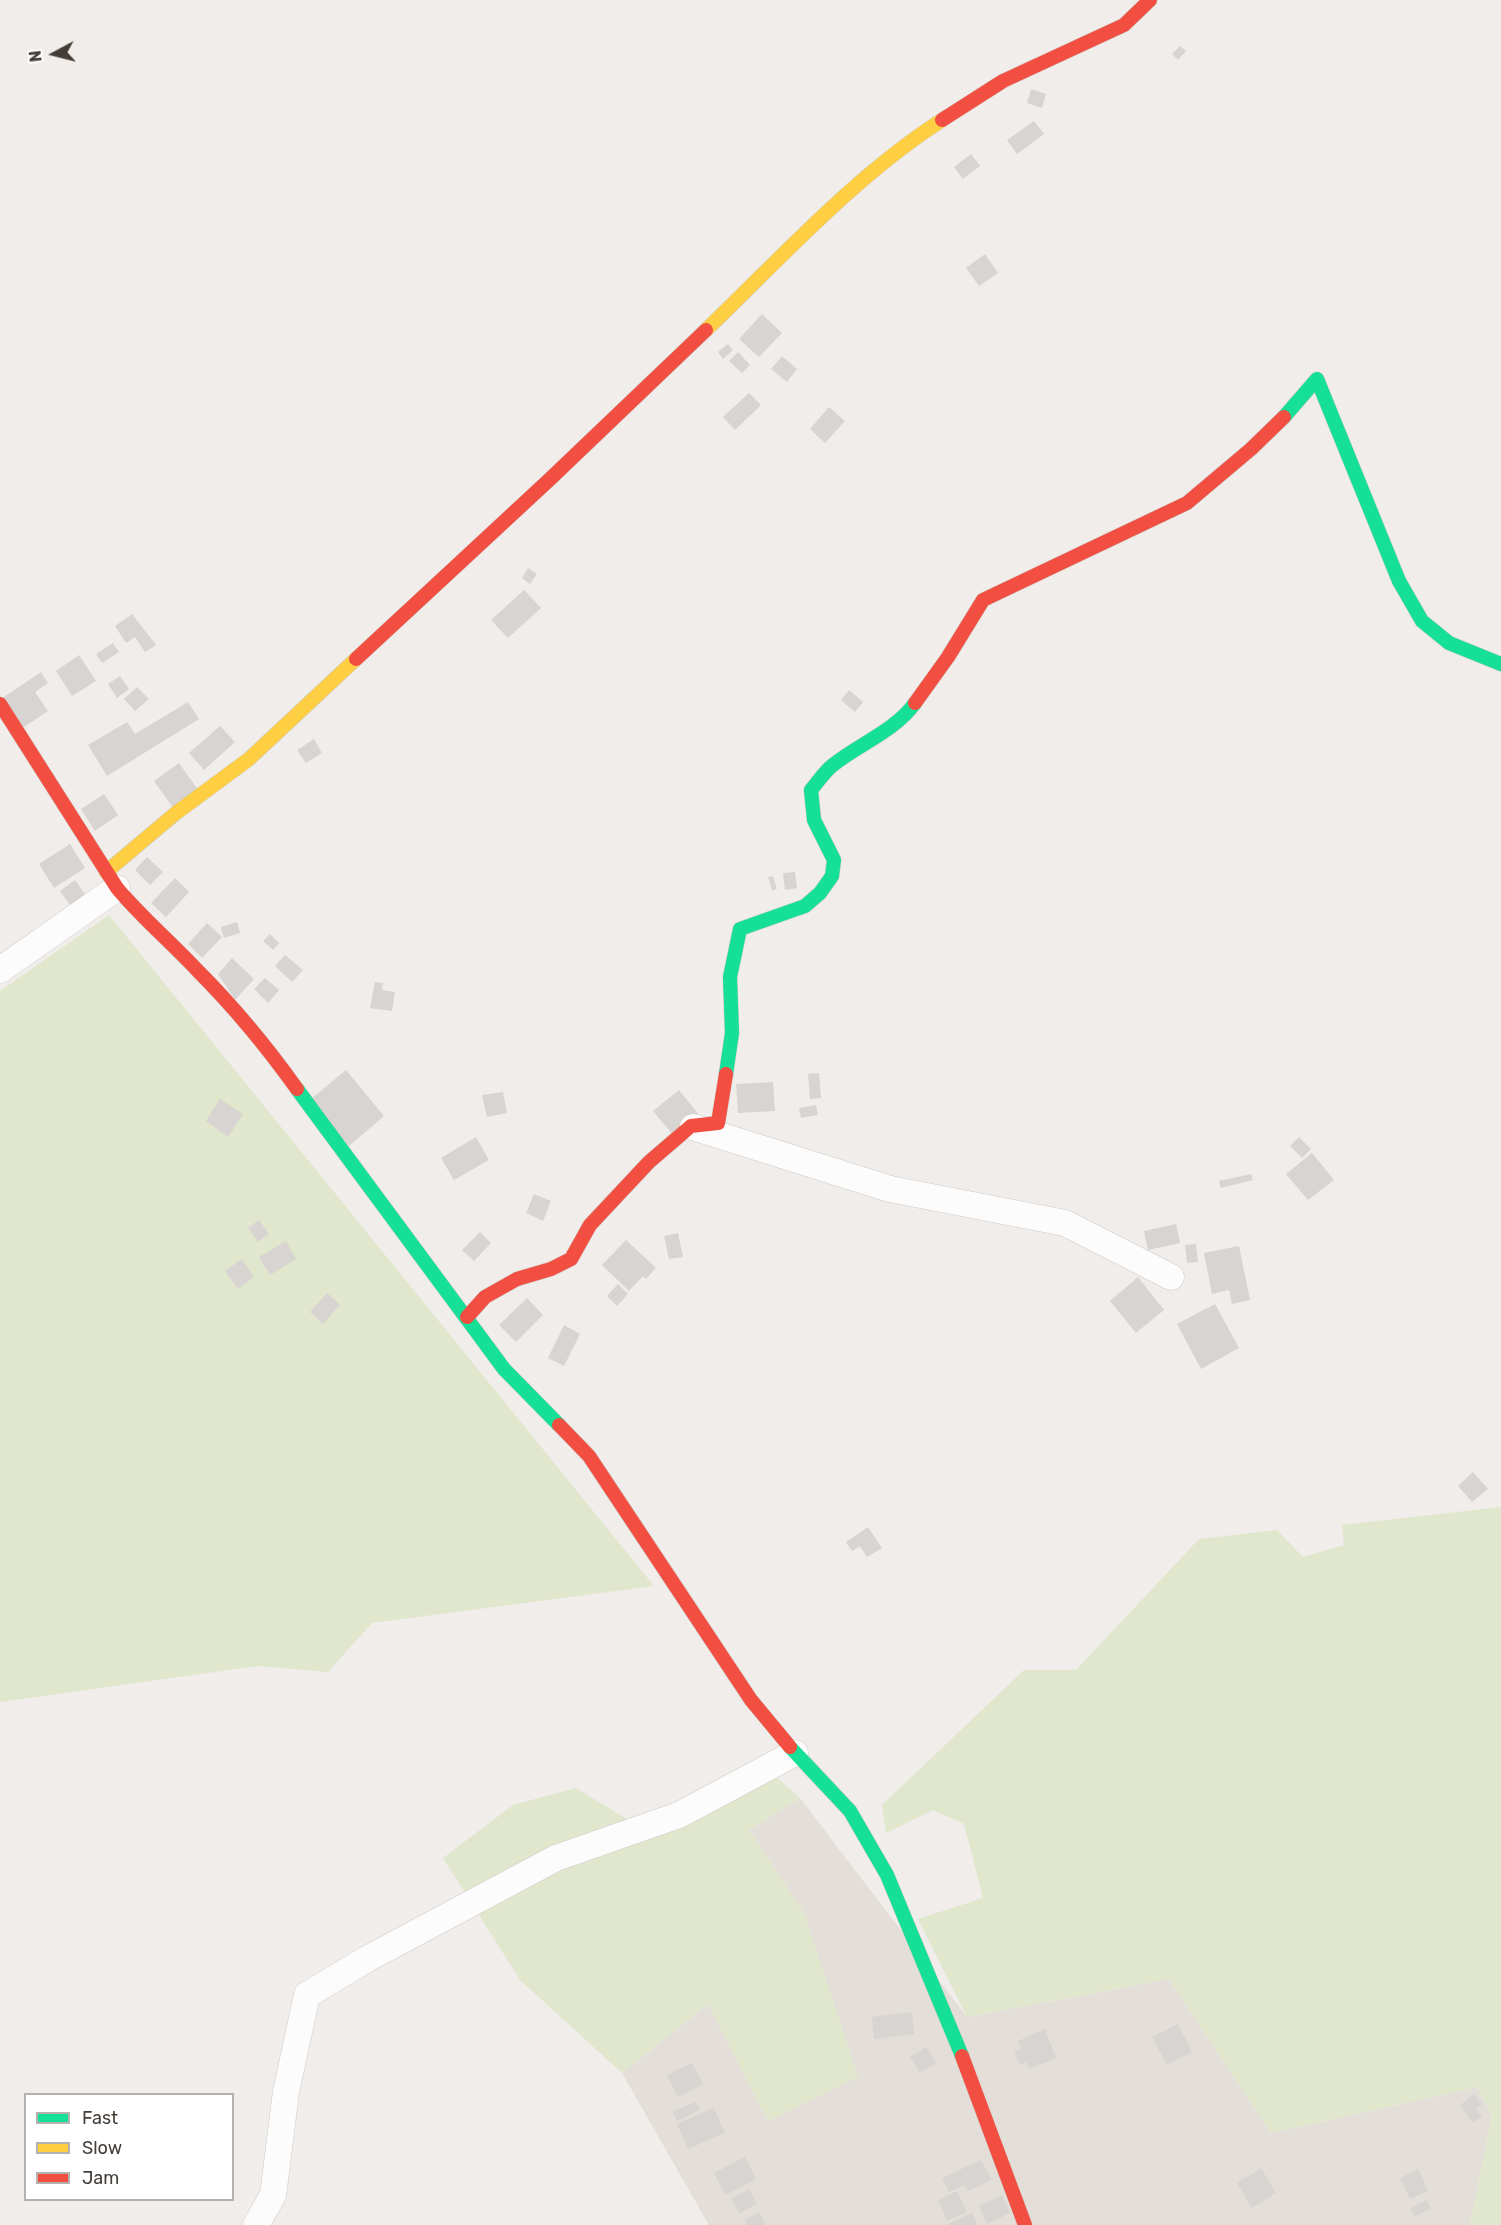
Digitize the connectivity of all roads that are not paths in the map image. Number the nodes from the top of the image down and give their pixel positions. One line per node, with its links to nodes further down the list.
1 (1150, 0): 6 (street)
2 (1286, 415): 3 (street); 3 (street); 8 (street)
3 (1331, 418): 4 (street)
4 (1501, 664)
5 (0, 704): 6 (street)
6 (111, 880): 7 (street); 10 (street)
7 (0, 970)
8 (691, 1126): 9 (street); 10 (street)
9 (1171, 1277)
10 (467, 1317): 11 (street)
11 (795, 1753): 12 (street); 13 (street)
12 (256, 2225)
13 (1025, 2225)

